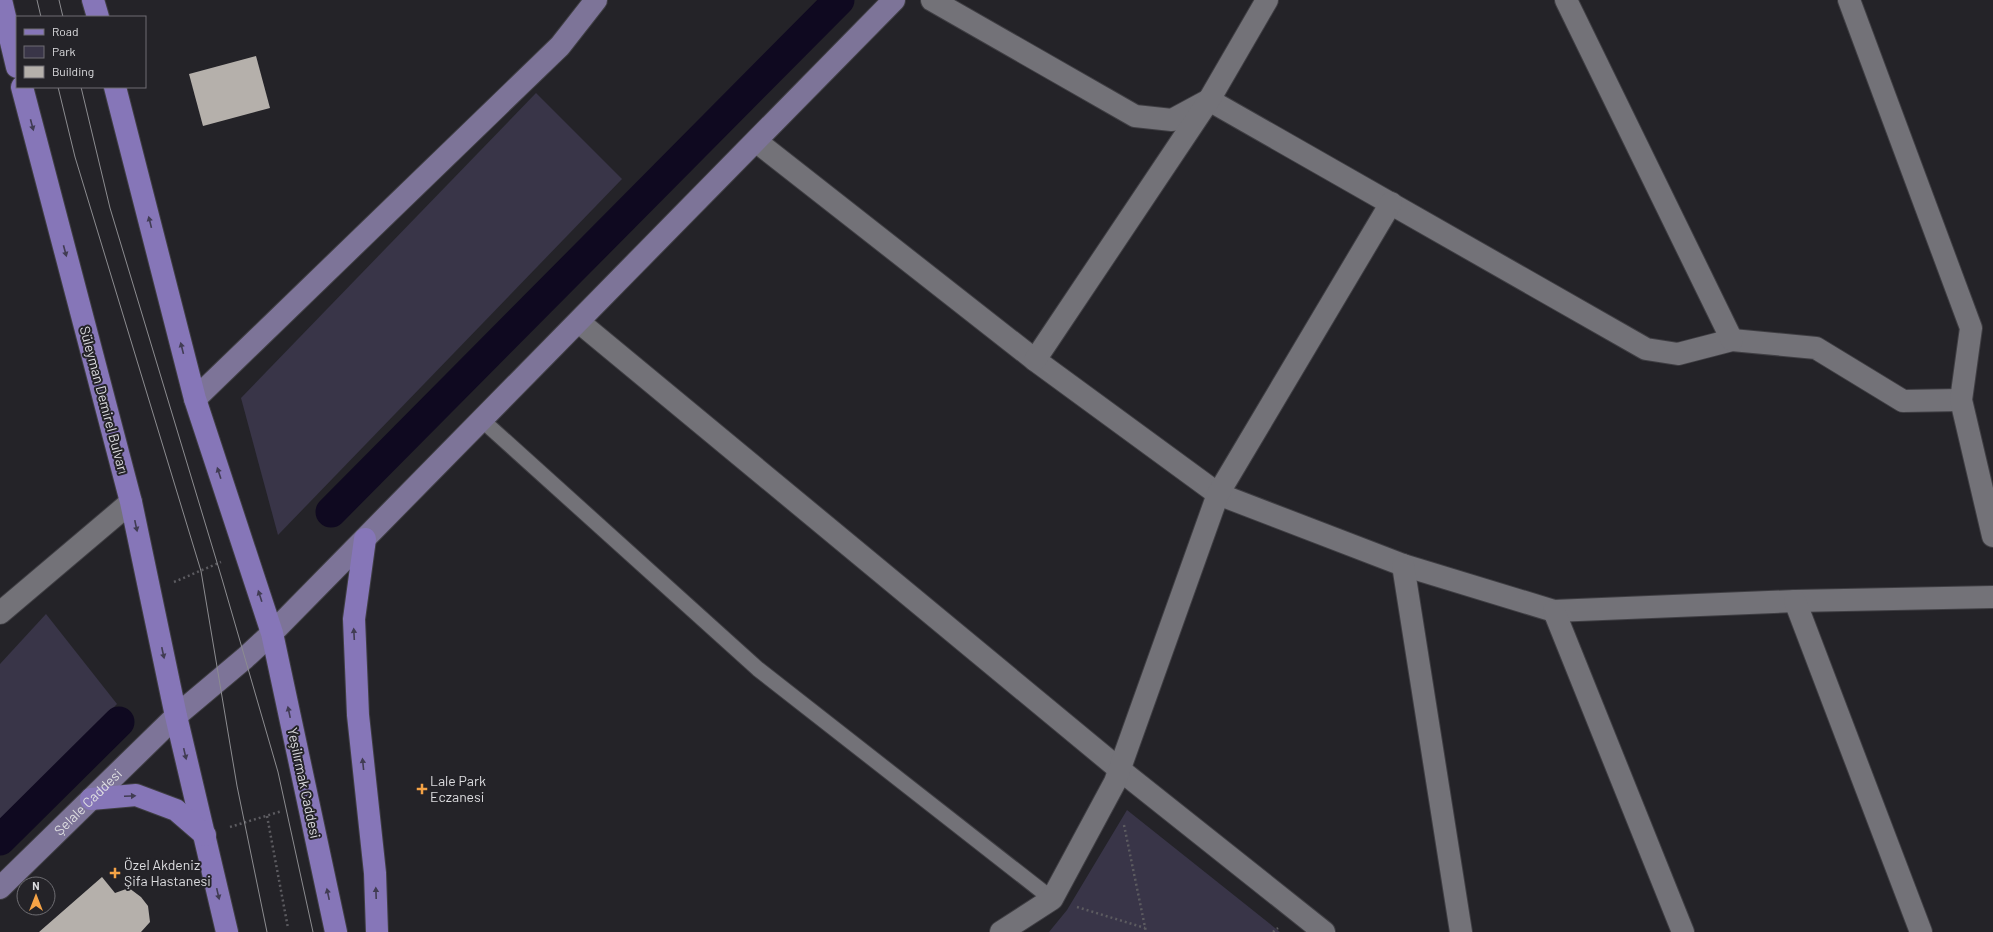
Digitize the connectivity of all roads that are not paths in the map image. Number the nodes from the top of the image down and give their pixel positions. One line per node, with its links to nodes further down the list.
1 (1, 0): 10 (main road)
2 (93, 0): 9 (main road)
3 (596, 0): 20 (street)
4 (894, 0): 15 (street, Şelale Caddesi)
5 (932, 0): 14 (street)
6 (1266, 0): 14 (street)
7 (1566, 0): 18 (street)
8 (1849, 0): 21 (street)
9 (98, 16)
10 (5, 39): 11 (main road)
11 (16, 65)
12 (22, 88): 24 (main road, Süleyman Demirel Bulvarı, one-way to 24)
13 (115, 88): 20 (main road, one-way to 13)
14 (1209, 100): 16 (street); 19 (street)
15 (756, 142): 17 (street, Şelale Caddesi); 19 (street)
16 (1391, 203): 18 (street); 23 (street)
17 (578, 322): 22 (street, Şelale Caddesi); 34 (street)
18 (1732, 340): 21 (street)
19 (1035, 360): 23 (street)
20 (195, 399): 32 (main road, one-way to 20)
21 (1961, 400): 25 (street)
22 (482, 420): 26 (street, Şelale Caddesi); 38 (lane)
23 (1218, 494): 27 (street); 34 (street)
24 (131, 502): 30 (street); 33 (main road, Süleyman Demirel Bulvarı, one-way to 33)
25 (1993, 536)
26 (365, 539): 32 (street, Şelale Caddesi); 41 (main road, one-way to 26)
27 (1403, 565): 31 (street); 44 (street)
28 (1993, 597): 29 (street)
29 (1795, 601): 31 (street); 46 (street)
30 (2, 606)
31 (1554, 611): 45 (street)
32 (272, 633): 33 (street, Şelale Caddesi); 40 (main road, Yeşilırmak Caddesi, one-way to 32)
33 (176, 716): 35 (street, Şelale Caddesi); 36 (main road, one-way to 36)
34 (1117, 776): 38 (street); 43 (street)
35 (91, 799): 36 (main road, one-way to 36); 37 (street, Şelale Caddesi)
36 (205, 835): 39 (main road, one-way to 39)
37 (0, 888)
38 (1052, 899): 42 (street)
39 (227, 932)
40 (336, 932)
41 (377, 932)
42 (1001, 932)
43 (1324, 932)
44 (1461, 932)
45 (1683, 932)
46 (1921, 932)

